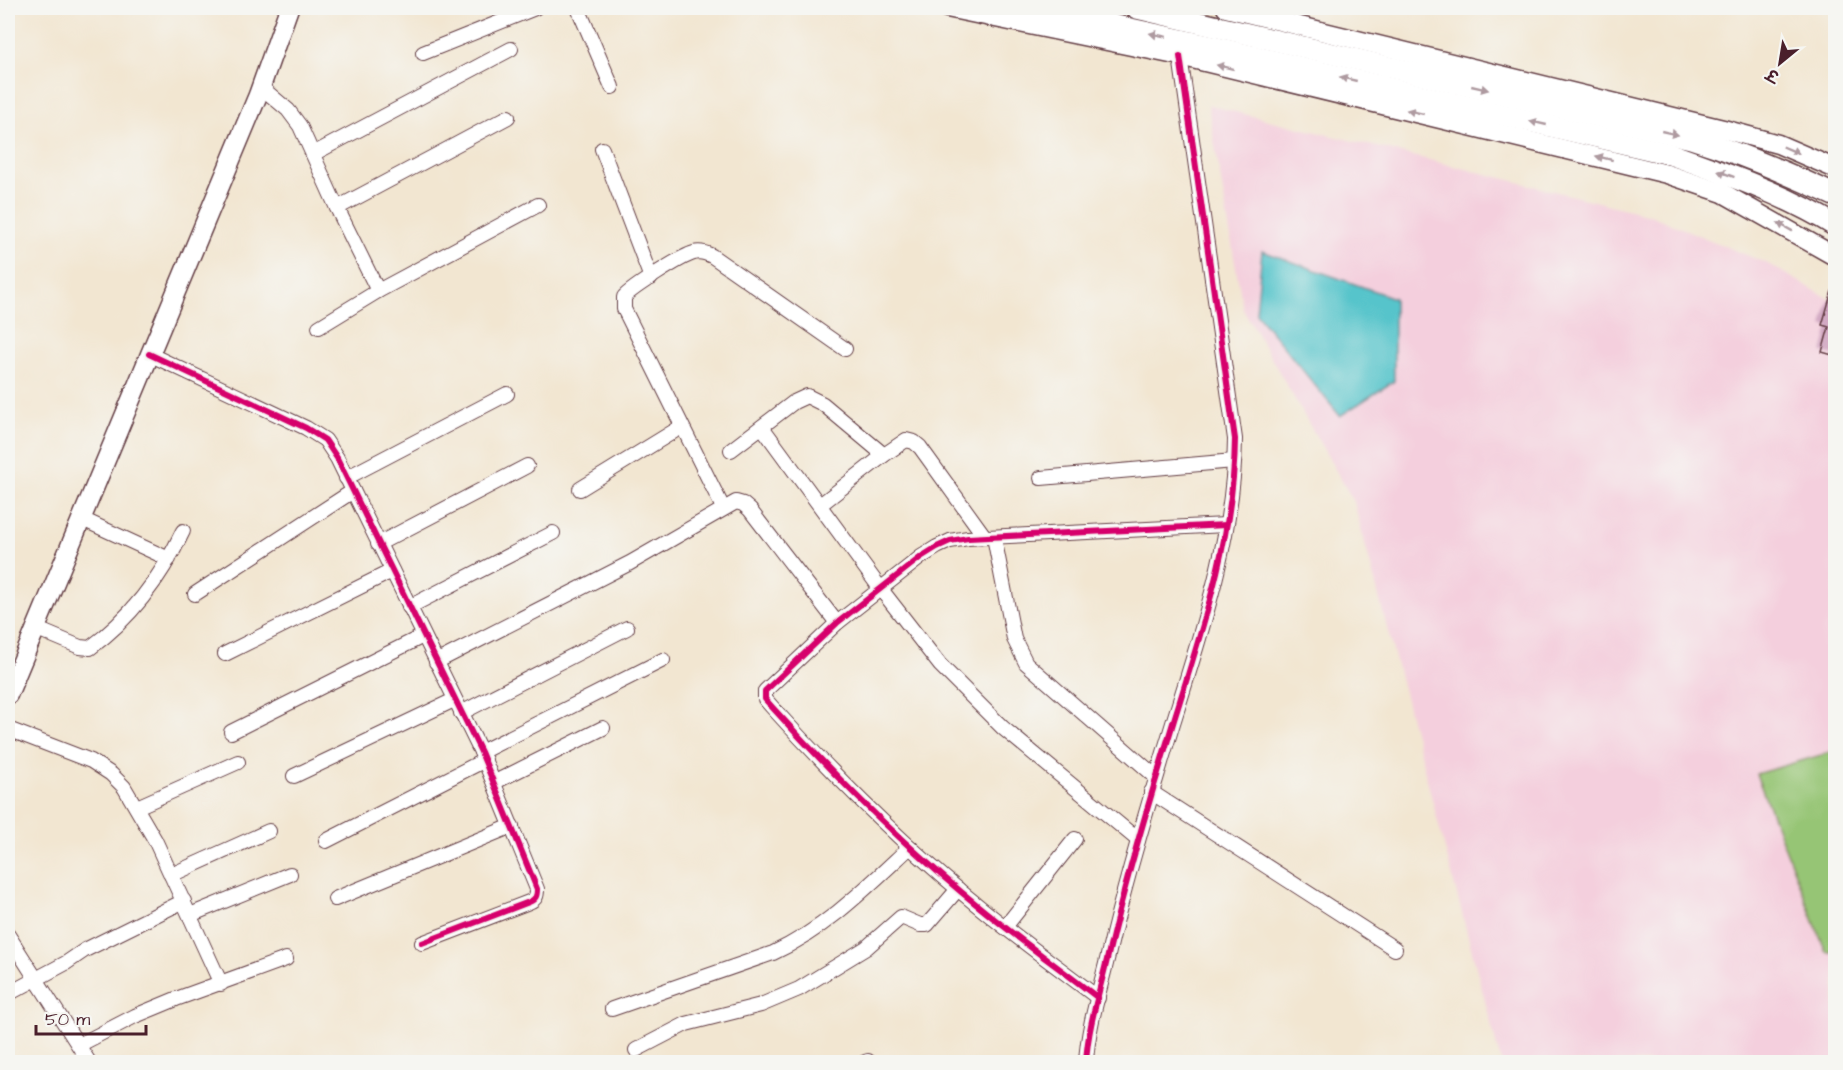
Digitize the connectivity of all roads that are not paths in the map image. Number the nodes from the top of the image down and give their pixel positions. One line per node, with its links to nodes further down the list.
1 (289, 8): 11 (main road)
2 (535, 8): 9 (street)
3 (578, 8): 12 (street)
4 (947, 8): 10 (main road)
5 (1033, 8): 20 (main road, one-way to 5)
6 (1137, 8): 17 (main road, one-way to 17)
7 (1226, 8): 16 (main road, one-way to 16)
8 (511, 49): 15 (street)
9 (423, 53)
10 (1180, 57): 21 (main road, one-way to 10); 32 (street)
11 (261, 87): 15 (street); 26 (main road)
12 (612, 87)
13 (508, 117): 19 (street)
14 (602, 149): 22 (street)
15 (313, 154): 19 (street)
16 (1836, 169)
17 (1836, 196)
18 (538, 205): 23 (street)
19 (337, 208): 23 (street)
20 (1836, 226)
21 (1836, 257)
22 (651, 278): 25 (street); 28 (street)
23 (378, 291): 24 (street)
24 (319, 327)
25 (845, 349)
26 (149, 354): 34 (street); 40 (main road)
27 (507, 394): 34 (street)
28 (681, 427): 36 (street); 39 (street)
29 (762, 427): 30 (street); 31 (street); 38 (street)
30 (731, 450)
31 (884, 455): 38 (street); 44 (street)
32 (1234, 461): 35 (street); 41 (street)
33 (527, 466): 45 (street)
34 (346, 478): 37 (street)
35 (1041, 478)
36 (580, 489)
37 (353, 491): 45 (street); 49 (street)
38 (820, 505): 48 (street)
39 (723, 508): 51 (street); 57 (street)
40 (80, 518): 46 (street); 52 (main road)
41 (1226, 525): 44 (street); 67 (street)
42 (183, 531): 46 (street)
43 (553, 533): 50 (street)
44 (989, 537): 48 (street); 67 (street)
45 (378, 544): 47 (street)
46 (169, 559): 52 (street)
47 (392, 571): 50 (street); 55 (street)
48 (880, 588): 51 (street); 74 (street)
49 (195, 594)
50 (410, 607): 54 (street)
51 (837, 623): 76 (street)
52 (35, 628): 58 (main road)
53 (627, 628): 60 (street)
54 (423, 636): 57 (street); 63 (street)
55 (225, 654)
56 (663, 660): 64 (street)
57 (436, 662): 59 (street)
58 (8, 695)
59 (454, 700): 60 (street); 66 (street)
60 (461, 713): 64 (street)
61 (603, 728): 68 (street)
62 (8, 729): 70 (street)
63 (231, 732)
64 (483, 756): 68 (street); 75 (street)
65 (238, 762): 70 (street)
66 (294, 776)
67 (1156, 777): 69 (street)
68 (495, 782): 71 (street)
69 (1151, 792): 74 (street); 86 (street)
70 (136, 807): 78 (street)
71 (512, 826): 80 (street); 85 (street)
72 (269, 831): 78 (street)
73 (1075, 839): 83 (street)
74 (1138, 840): 91 (street)
75 (326, 841)
76 (910, 847): 79 (street); 92 (street)
77 (290, 874): 82 (street)
78 (171, 875): 81 (street)
79 (958, 889): 83 (street); 94 (street)
80 (335, 899)
81 (184, 902): 82 (street); 88 (street)
82 (190, 915): 89 (street)
83 (1005, 927): 91 (street)
84 (8, 935): 88 (street)
85 (422, 943)
86 (1395, 949)
87 (286, 959): 89 (street)
88 (37, 978): 90 (street); 93 (street)
89 (220, 984): 93 (street)
90 (8, 994)
91 (1098, 998): 96 (street)
92 (612, 1009)
93 (79, 1045): 95 (street)
94 (636, 1050)
95 (89, 1062)
96 (1086, 1062)

